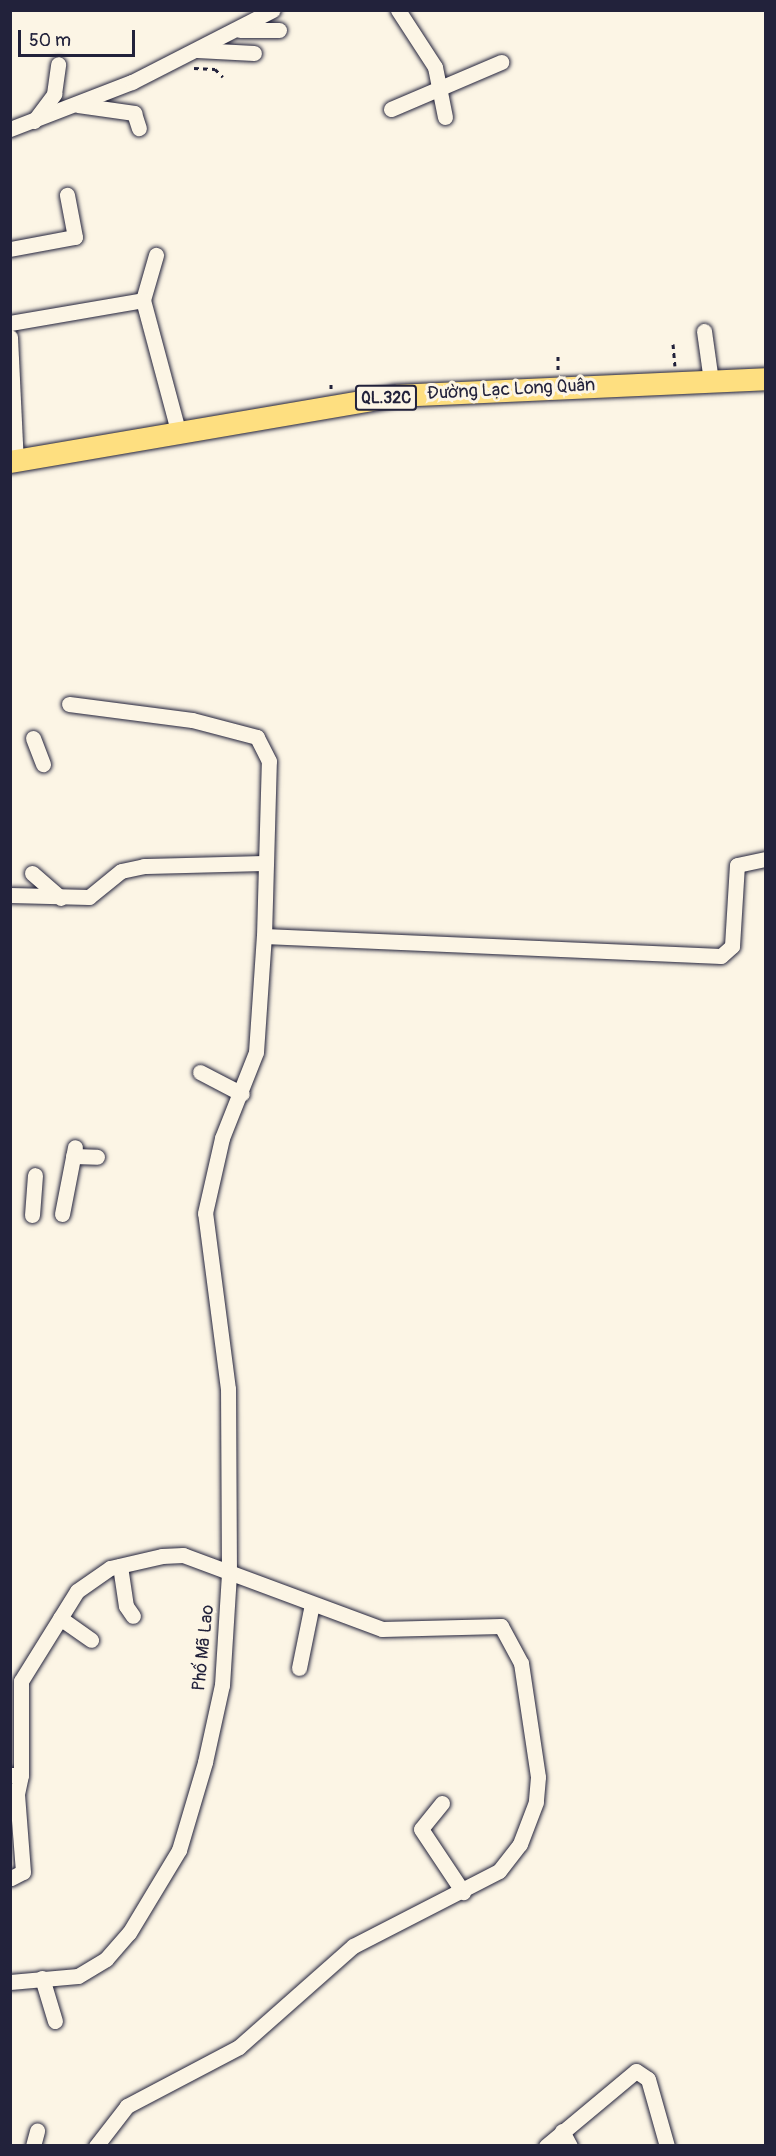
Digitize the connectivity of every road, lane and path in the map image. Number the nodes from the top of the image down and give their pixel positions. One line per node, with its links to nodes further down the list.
1 (273, 10): 3 (street)
2 (398, 10): 10 (street)
3 (254, 15): 4 (street)
4 (236, 30): 5 (street); 6 (street)
5 (279, 30)
6 (197, 50): 7 (street); 11 (street)
7 (254, 53)
8 (501, 62): 10 (street)
9 (58, 64): 14 (street)
10 (439, 86): 12 (street); 13 (street)
11 (77, 105): 14 (street); 15 (street)
12 (391, 110)
13 (445, 117)
14 (34, 121): 16 (street)
15 (139, 128)
16 (10, 129)
17 (67, 195): 18 (street)
18 (10, 249)
19 (156, 255): 20 (street)
20 (143, 300): 21 (street); 26 (street)
21 (10, 323)
22 (704, 331): 25 (street)
23 (10, 337): 27 (street)
24 (765, 379): 25 (highway, Đường Lạc Long Quân / QL.32C)
25 (711, 381): 26 (highway, Đường Lạc Long Quân / QL.32C)
26 (179, 434): 27 (highway, Đường Lạc Long Quân / QL.32C)
27 (13, 462)
28 (69, 704): 32 (street)
29 (33, 738): 30 (street)
30 (43, 764)
31 (765, 859): 36 (street)
32 (266, 862): 35 (street); 36 (street)
33 (32, 873): 35 (street)
34 (10, 895): 35 (street)
35 (61, 898)
36 (264, 936): 38 (street)
37 (200, 1072): 38 (street)
38 (242, 1094): 44 (street, Phố Mã Lao)
39 (97, 1157): 41 (street)
40 (35, 1175): 42 (street)
41 (62, 1214)
42 (32, 1215)
43 (120, 1566): 44 (street); 46 (street); 47 (street)
44 (229, 1575): 45 (street); 54 (street, Phố Mã Lao)
45 (312, 1604): 49 (street); 53 (street)
46 (133, 1616)
47 (60, 1618): 48 (street); 50 (street)
48 (91, 1640)
49 (299, 1668)
50 (16, 1775): 52 (street)
51 (442, 1803): 53 (street)
52 (11, 1878)
53 (463, 1892): 58 (street)
54 (42, 1978): 55 (street, Phố Mã Lao); 56 (street)
55 (10, 1982)
56 (55, 2021)
57 (562, 2131): 59 (street); 60 (street); 61 (street)
58 (96, 2145)
59 (546, 2145)
60 (570, 2145)
61 (667, 2145)

